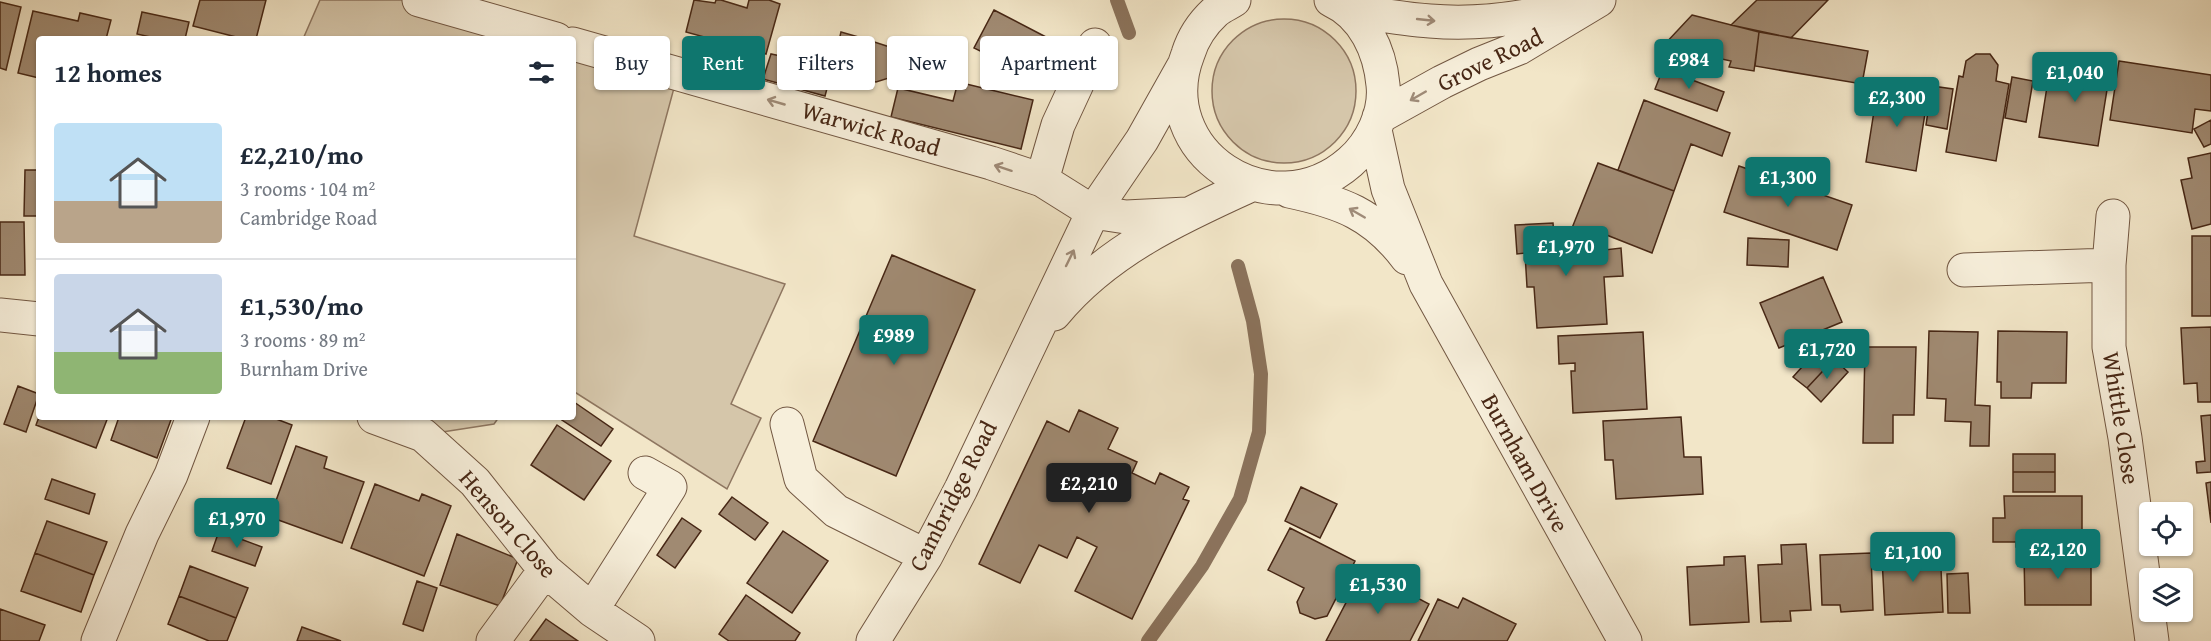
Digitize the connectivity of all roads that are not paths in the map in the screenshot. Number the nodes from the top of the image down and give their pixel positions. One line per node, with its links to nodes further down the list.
1 (1196, 0): 9 (street, Burnham Drive)
2 (1234, 0): 9 (street, Cambridge Road)
3 (1591, 0): 6 (street, Grove Road, one-way to 3)
4 (1599, 0): 11 (street, Grove Road, one-way to 11)
5 (435, 2): 7 (street)
6 (1338, 3): 11 (street)
7 (546, 36)
8 (576, 45): 12 (street, Warwick Road, one-way to 8)
9 (1188, 52): 13 (street, Burnham Drive); 14 (street, Cambridge Road)
10 (1074, 90): 12 (street)
11 (1377, 124): 13 (street, Cambridge Road); 19 (street, Burnham Drive)
12 (1042, 180): 14 (street, Warwick Road)
13 (1266, 187): 15 (street, Cambridge Road); 19 (street, Burnham Drive, one-way to 13)
14 (1093, 212): 15 (street); 22 (street, Cambridge Road, one-way to 14)
15 (1187, 214): 22 (street, Cambridge Road)
16 (2113, 216): 17 (street, Whittle Close)
17 (2109, 265): 18 (street); 35 (street, Whittle Close)
18 (1964, 270)
19 (1426, 284): 34 (street, Burnham Drive)
20 (0, 315): 21 (street)
21 (36, 319)
22 (1026, 348): 27 (street, Cambridge Road)
23 (192, 420): 30 (street)
24 (382, 420): 28 (street, Henson Close)
25 (788, 424): 27 (street)
26 (645, 473): 29 (street)
27 (926, 555): 33 (street, Cambridge Road)
28 (544, 570): 29 (street, Henson Close); 31 (street)
29 (592, 610): 32 (street, Henson Close)
30 (98, 641)
31 (493, 641)
32 (638, 641)
33 (873, 641)
34 (1625, 641)
35 (2152, 641)

